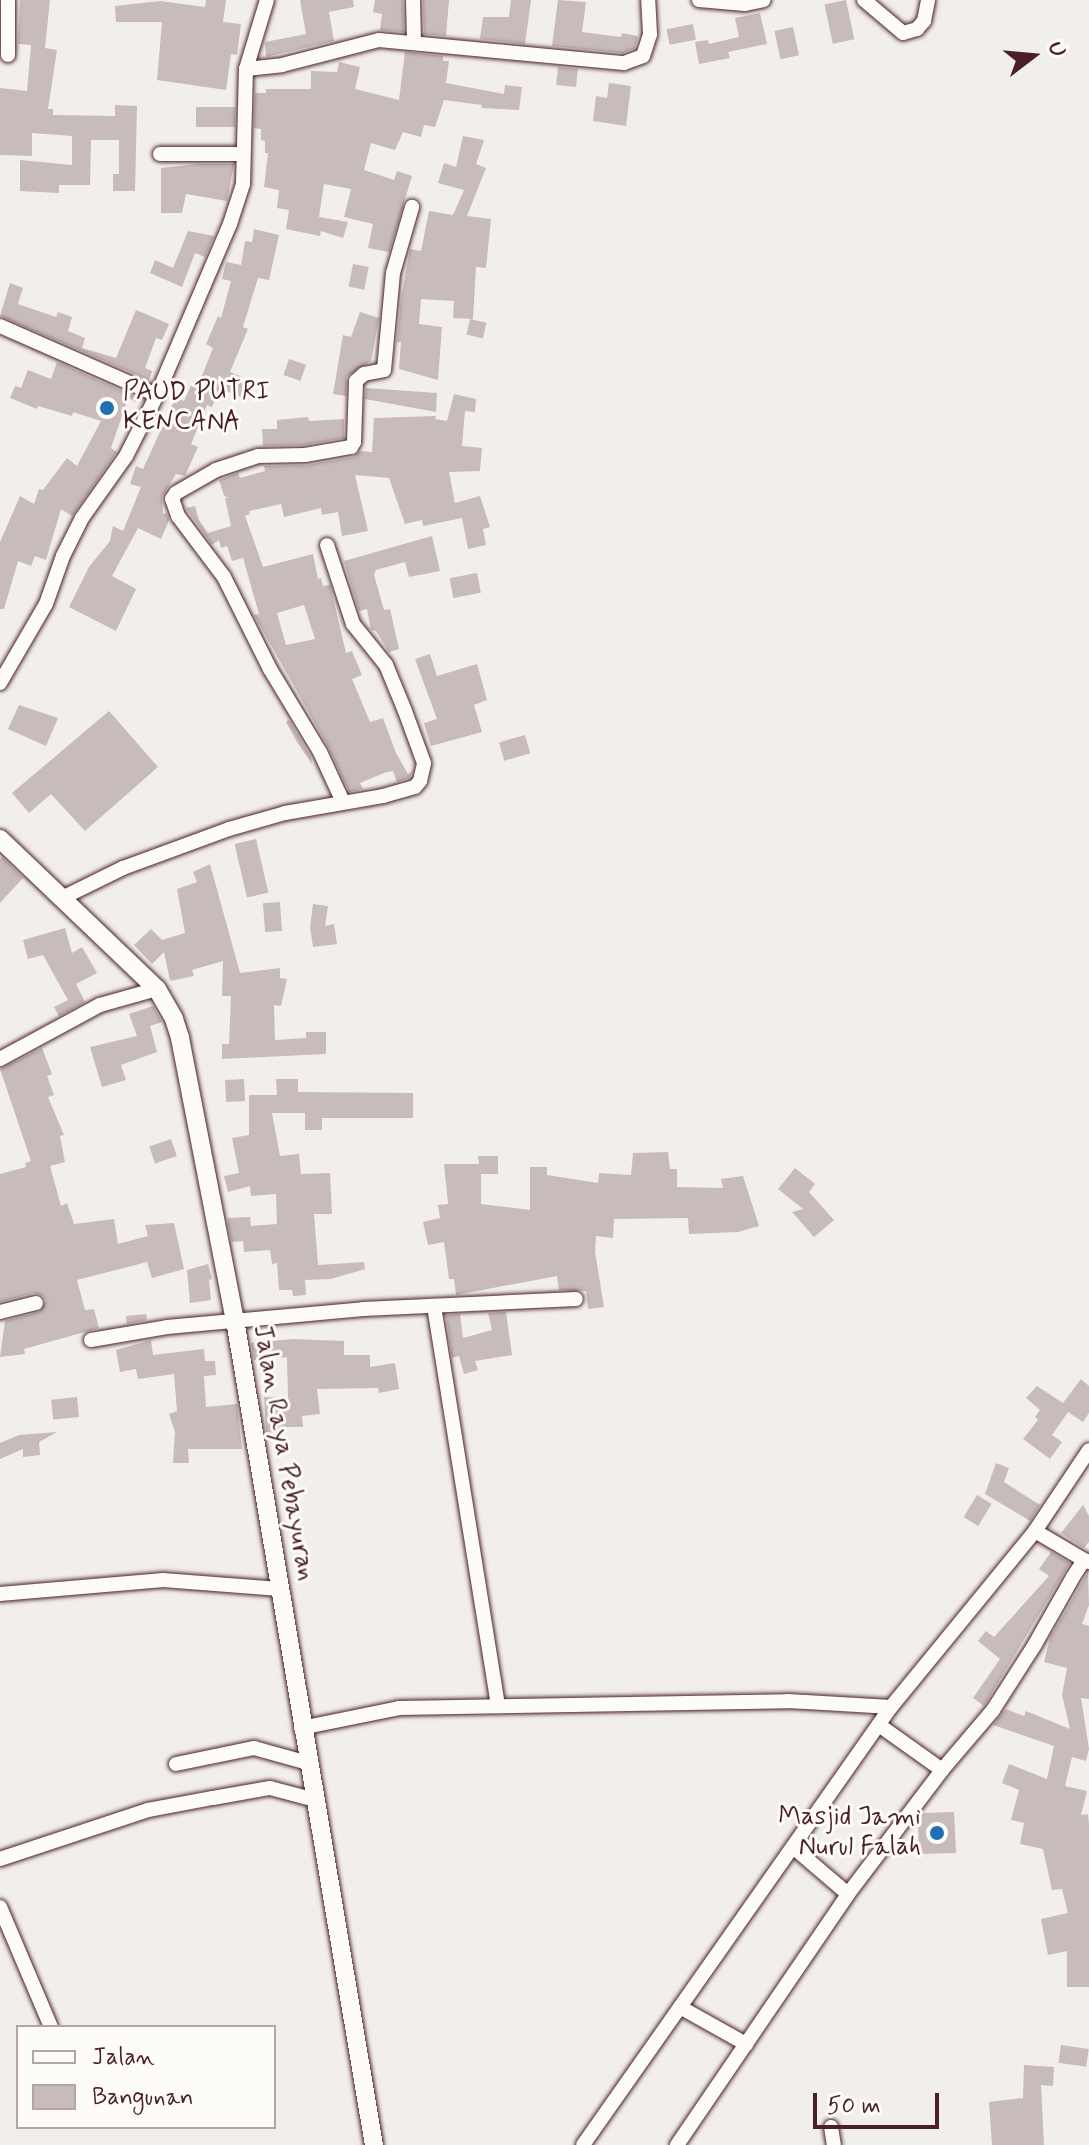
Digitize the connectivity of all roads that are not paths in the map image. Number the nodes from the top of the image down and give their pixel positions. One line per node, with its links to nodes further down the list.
1 (8, 0): 10 (street)
2 (267, 0): 11 (street)
3 (413, 0): 9 (street)
4 (648, 0): 9 (street)
5 (699, 0): 6 (street)
6 (764, 0)
7 (864, 0): 8 (street)
8 (928, 0)
9 (414, 41): 11 (street)
10 (8, 55)
11 (246, 69): 13 (street)
12 (160, 154): 13 (street)
13 (243, 154): 16 (street)
14 (412, 207): 19 (street)
15 (0, 326): 16 (street)
16 (157, 395): 18 (street)
17 (327, 545): 19 (street)
18 (0, 683)
19 (343, 802): 21 (street)
20 (0, 839): 21 (main road, Jalan Raya Pebayuran)
21 (64, 897): 22 (main road, Jalan Raya Pebayuran)
22 (157, 989): 23 (street); 28 (main road, Jalan Raya Pebayuran)
23 (0, 1059)
24 (576, 1299): 26 (street)
25 (36, 1303): 27 (street)
26 (434, 1306): 28 (street); 35 (street)
27 (0, 1312)
28 (235, 1320): 29 (street); 33 (main road, Jalan Raya Pebayuran)
29 (91, 1340)
30 (1089, 1450): 31 (street)
31 (1035, 1531): 32 (street); 36 (street)
32 (1087, 1561): 41 (street)
33 (280, 1589): 34 (street); 38 (main road, Jalan Raya Pebayuran)
34 (0, 1594)
35 (498, 1706): 36 (street); 38 (street)
36 (891, 1707): 37 (street)
37 (879, 1725): 41 (street); 43 (street)
38 (301, 1728): 39 (main road, Jalan Raya Pebayuran)
39 (308, 1763): 40 (street); 42 (main road, Jalan Raya Pebayuran)
40 (176, 1764)
41 (942, 1770): 45 (street)
42 (315, 1800): 44 (street); 51 (main road, Jalan Raya Pebayuran)
43 (793, 1847): 45 (street); 47 (street)
44 (0, 1859)
45 (848, 1894): 49 (street)
46 (0, 1907): 48 (street)
47 (680, 2007): 49 (street); 52 (street)
48 (50, 2025)
49 (746, 2044): 53 (street)
50 (831, 2127): 54 (street)
51 (374, 2145)
52 (583, 2145)
53 (677, 2145)
54 (834, 2145)

